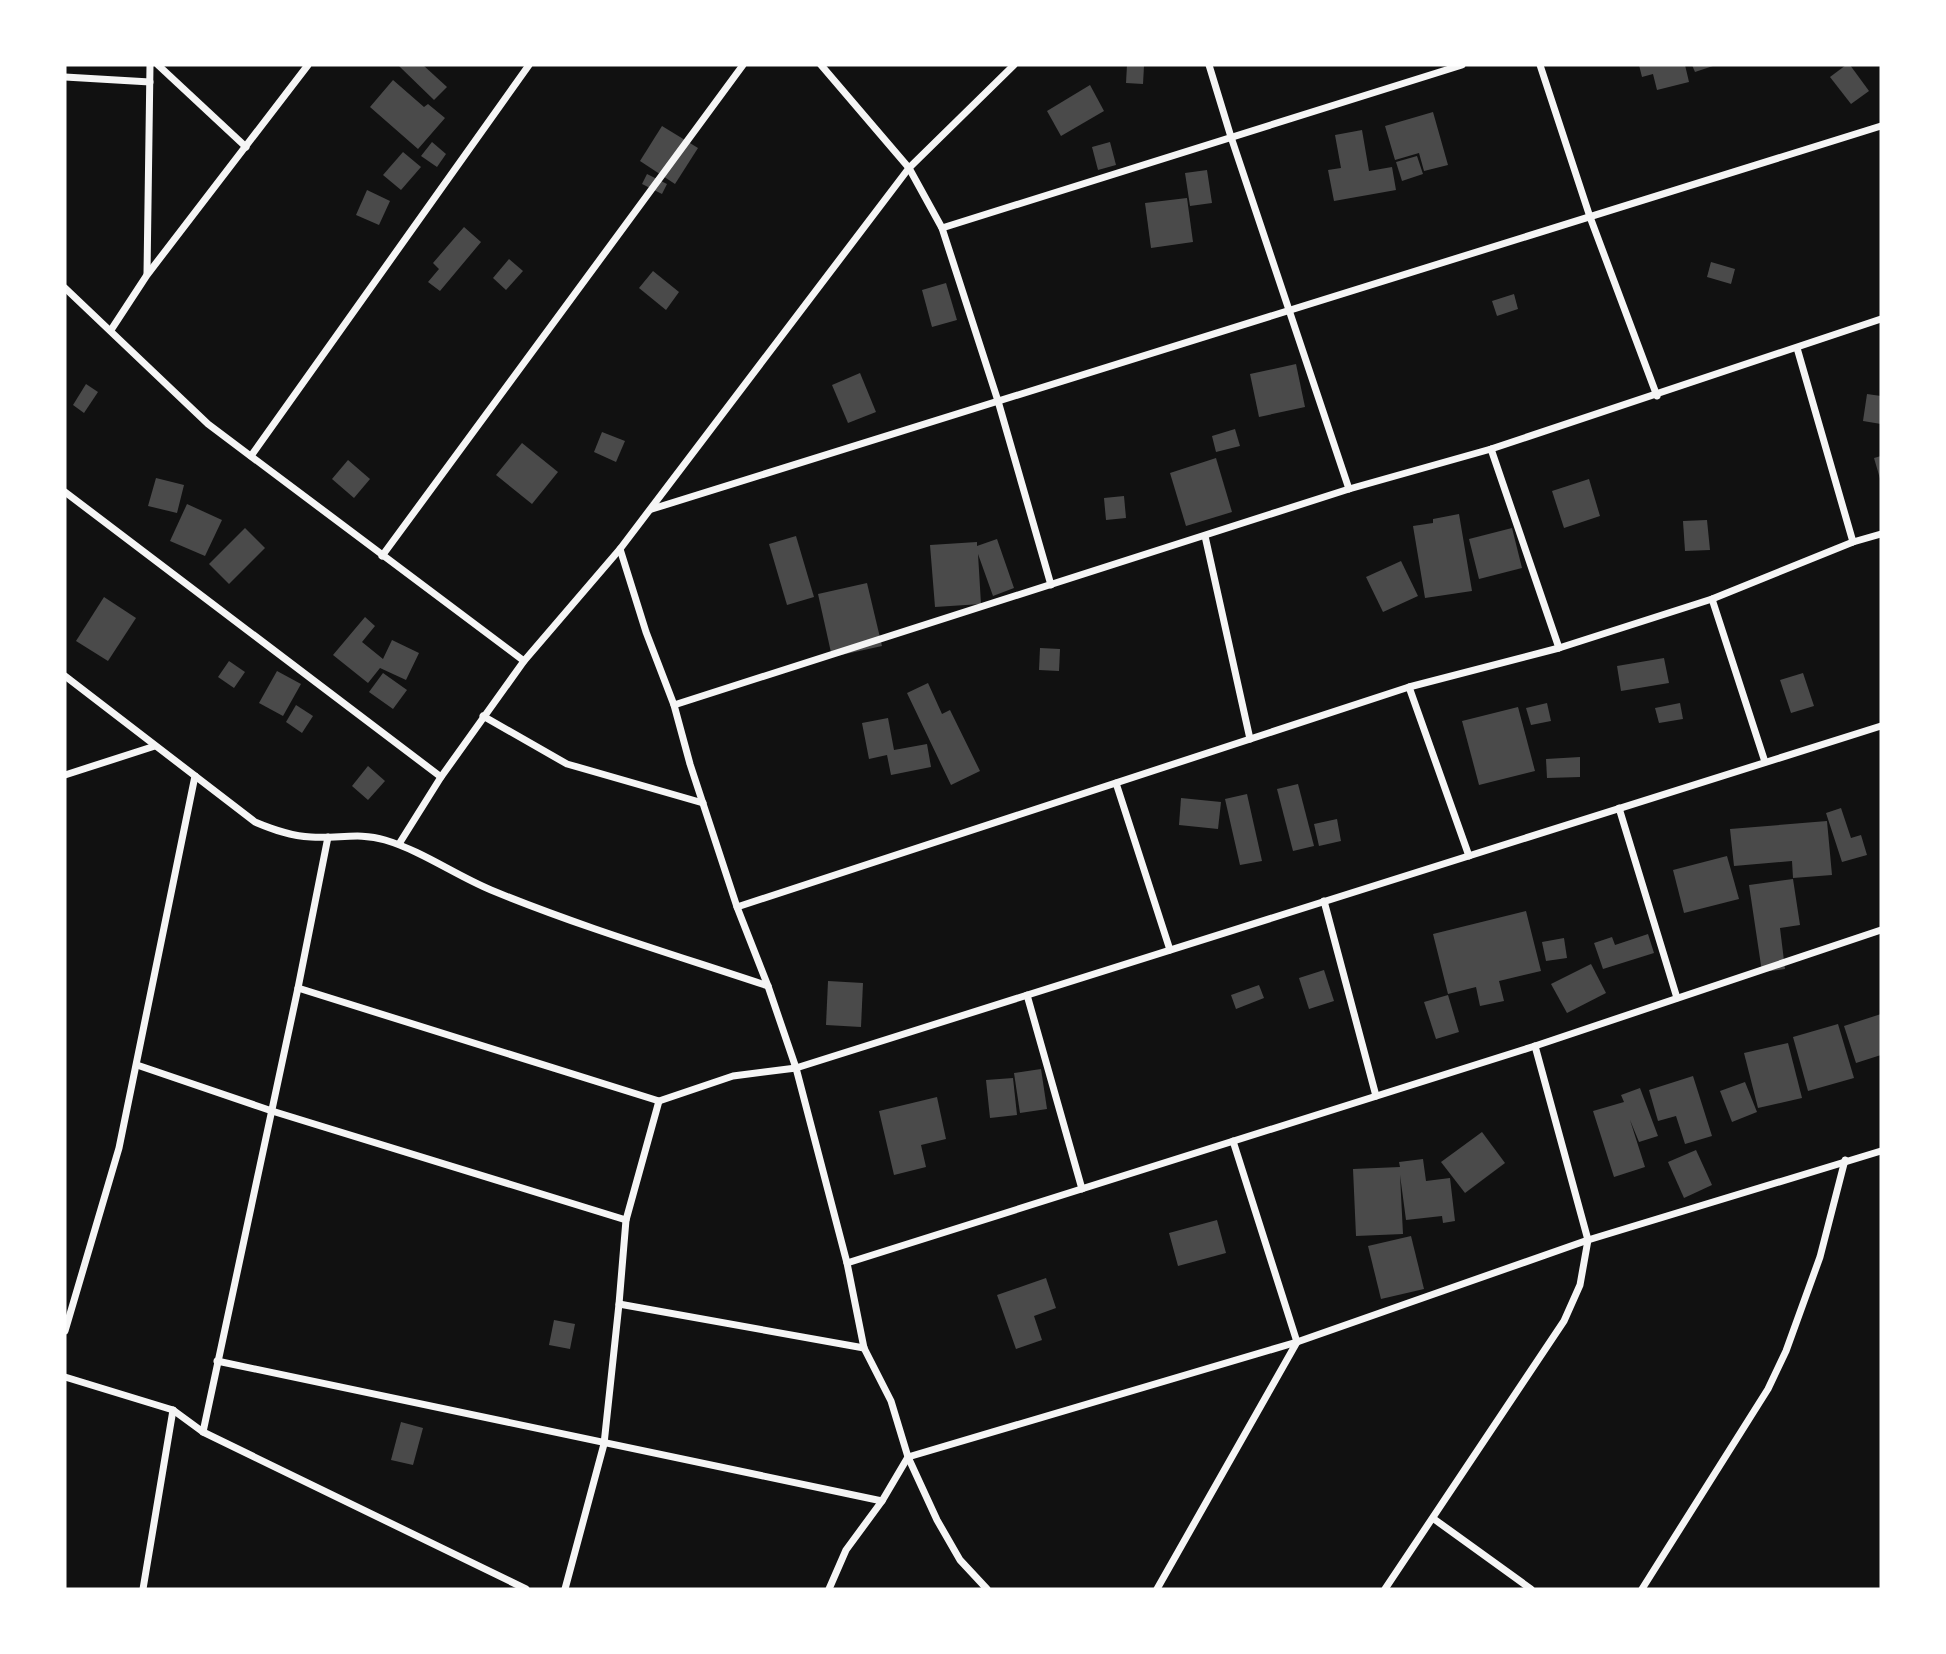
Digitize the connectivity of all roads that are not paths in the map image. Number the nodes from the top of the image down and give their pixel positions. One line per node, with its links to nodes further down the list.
1 (150, 65): 12 (street)
2 (158, 65): 15 (street)
3 (308, 65): 15 (street)
4 (529, 65): 28 (street)
5 (743, 65): 36 (street)
6 (821, 65): 16 (street)
7 (1014, 65): 16 (street)
8 (1209, 65): 14 (street)
9 (1462, 65): 14 (street)
10 (1540, 65): 17 (street)
11 (65, 77): 12 (street)
12 (150, 82): 19 (street)
13 (1881, 126): 17 (street)
14 (1231, 137): 18 (street); 21 (street)
15 (246, 147): 19 (street)
16 (909, 168): 18 (street); 31 (street)
17 (1590, 217): 21 (street); 25 (street)
18 (942, 228): 26 (street)
19 (147, 275): 23 (street)
20 (65, 288): 23 (street)
21 (1289, 310): 26 (street); 29 (street)
22 (1881, 319): 24 (street)
23 (111, 330): 28 (street)
24 (1797, 348): 25 (street); 34 (street)
25 (1657, 396): 27 (street)
26 (998, 401): 31 (street); 37 (street)
27 (1492, 449): 29 (street); 39 (street)
28 (251, 456): 36 (street)
29 (1349, 489): 33 (street)
30 (65, 492): 51 (street)
31 (652, 509): 35 (street)
32 (1881, 534): 34 (street)
33 (1205, 536): 37 (street); 46 (street)
34 (1853, 542): 38 (street)
35 (620, 549): 40 (street); 43 (street)
36 (382, 556): 40 (street)
37 (1052, 585): 43 (street)
38 (1712, 599): 39 (street); 48 (street)
39 (1559, 648): 42 (street)
40 (524, 661): 44 (street)
41 (65, 676): 47 (street)
42 (1409, 687): 46 (street); 57 (street)
43 (674, 705): 53 (street)
44 (483, 716): 51 (street); 53 (street)
45 (1881, 726): 48 (street)
46 (1250, 739): 52 (street)
47 (155, 746): 49 (street); 50 (street)
48 (1765, 762): 54 (street)
49 (65, 775)
50 (195, 776): 55 (street); 67 (street)
51 (441, 777): 56 (street)
52 (1116, 783): 59 (street); 61 (street)
53 (703, 803): 59 (street)
54 (1619, 808): 57 (street); 65 (street)
55 (328, 837): 56 (street); 63 (street)
56 (399, 844): 62 (street)
57 (1469, 856): 58 (street)
58 (1324, 901): 61 (street); 69 (street)
59 (737, 907): 62 (street)
60 (1881, 930): 65 (street)
61 (1170, 950): 64 (street)
62 (768, 986): 68 (street)
63 (298, 988): 70 (street); 71 (street)
64 (1027, 995): 68 (street); 75 (street)
65 (1677, 998): 66 (street)
66 (1535, 1046): 69 (street); 77 (street)
67 (137, 1065): 71 (street); 80 (street)
68 (796, 1068): 70 (street); 78 (street)
69 (1376, 1096): 72 (street)
70 (659, 1101): 76 (street)
71 (272, 1111): 76 (street); 83 (street)
72 (1233, 1141): 75 (street); 81 (street)
73 (1881, 1151): 74 (street)
74 (1845, 1160): 77 (street); 99 (street)
75 (1082, 1189): 78 (street)
76 (626, 1220): 79 (street)
77 (1588, 1240): 81 (street); 90 (street)
78 (847, 1263): 82 (street)
79 (619, 1304): 82 (street); 87 (street)
80 (65, 1331)
81 (1297, 1342): 88 (street); 96 (street)
82 (864, 1348): 88 (street)
83 (217, 1361): 86 (street); 87 (street)
84 (65, 1377): 85 (street)
85 (173, 1409): 86 (street); 91 (street)
86 (203, 1433): 92 (street)
87 (604, 1444): 89 (street); 93 (street)
88 (908, 1457): 89 (street); 95 (street)
89 (882, 1501): 94 (street)
90 (1434, 1519): 97 (street); 98 (street)
91 (143, 1589)
92 (526, 1589)
93 (565, 1589)
94 (829, 1589)
95 (987, 1589)
96 (1157, 1589)
97 (1385, 1589)
98 (1531, 1589)
99 (1642, 1589)

